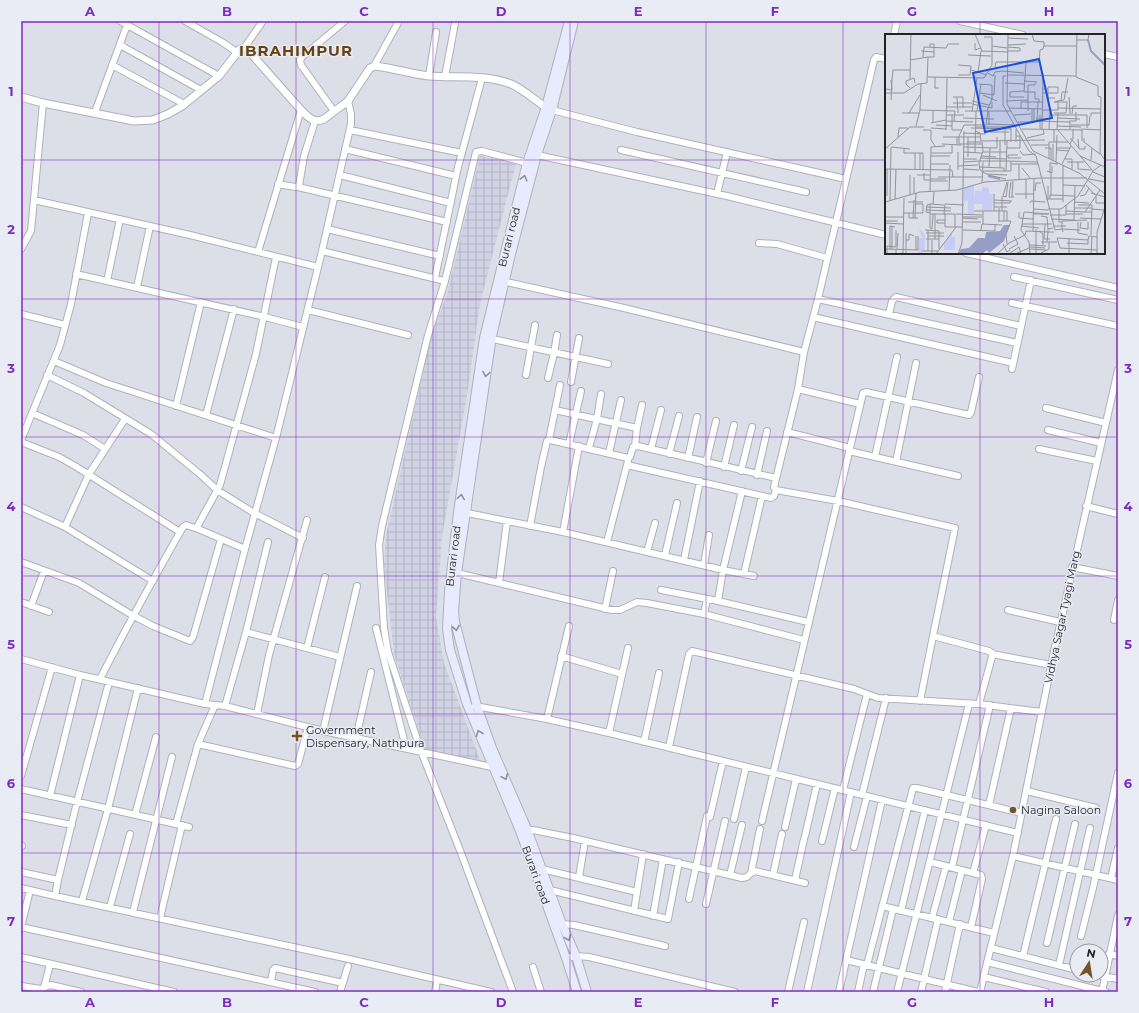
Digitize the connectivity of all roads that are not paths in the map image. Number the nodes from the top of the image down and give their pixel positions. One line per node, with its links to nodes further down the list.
1 (120, 21): 11 (street)
2 (185, 21): 17 (street)
3 (263, 21): 16 (street)
4 (345, 21): 34 (street)
5 (399, 21): 22 (street)
6 (569, 21): 32 (main road)
7 (574, 21): 32 (main road)
8 (897, 21): 13 (street)
9 (960, 21): 14 (street)
10 (455, 23): 25 (street)
11 (127, 25): 15 (street); 23 (street)
12 (436, 32): 24 (street)
13 (894, 34)
14 (1018, 34)
15 (120, 46): 21 (street); 27 (street)
16 (244, 48): 17 (street); 33 (street)
17 (238, 52): 23 (street)
18 (1105, 54): 19 (street)
19 (1118, 56)
20 (885, 59): 47 (street)
21 (112, 65): 31 (street); 35 (street)
22 (374, 66): 24 (street); 29 (street)
23 (219, 76): 27 (street)
24 (429, 76): 25 (street)
25 (445, 77): 26 (street)
26 (482, 78): 32 (street); 41 (street)
27 (201, 90): 31 (street)
28 (21, 97): 30 (street)
29 (348, 101): 34 (street); 37 (street)
30 (43, 103): 35 (street); 53 (street)
31 (184, 104): 35 (street)
32 (549, 108): 40 (street); 42 (main road, Burari road); 43 (main road, Burari road)
33 (301, 110): 36 (street); 48 (street)
34 (334, 111): 36 (street)
35 (95, 112)
36 (315, 121): 49 (street)
37 (350, 130): 38 (street); 41 (street)
38 (345, 149): 45 (street); 46 (street)
39 (621, 150): 44 (street)
40 (726, 152): 44 (street); 47 (street)
41 (462, 153): 46 (street)
42 (537, 155): 43 (main road, Burari road); 51 (street)
43 (531, 164): 73 (street); 76 (main road, Burari road)
44 (722, 172): 50 (street); 51 (street)
45 (340, 175): 52 (street); 54 (street)
46 (456, 176): 54 (street)
47 (846, 179): 58 (street)
48 (278, 184): 49 (street); 65 (street)
49 (298, 187): 52 (street)
50 (806, 192)
51 (717, 194): 58 (street)
52 (335, 196): 57 (street); 60 (street)
53 (34, 200): 55 (street); 63 (street)
54 (451, 203): 57 (street)
55 (88, 213): 56 (street); 71 (street)
56 (120, 219): 59 (street); 75 (street)
57 (447, 222): 67 (street)
58 (836, 223): 61 (street); 69 (street)
59 (150, 226): 65 (street); 77 (street)
60 (327, 229): 64 (street); 67 (street)
61 (885, 235)
62 (759, 243): 69 (street)
63 (21, 249)
64 (322, 251): 70 (street); 73 (street)
65 (258, 252): 68 (street)
66 (970, 254): 78 (street)
67 (440, 256): 73 (street)
68 (276, 257): 70 (street); 88 (street)
69 (827, 258): 79 (street)
70 (318, 267): 85 (street)
71 (76, 274): 75 (street); 90 (street)
72 (1014, 277): 74 (street)
73 (440, 279): 274 (street)
74 (1031, 280): 80 (street); 83 (street)
75 (107, 281): 77 (street)
76 (501, 281): 97 (main road, Burari road); 101 (street)
77 (137, 287): 81 (street)
78 (1118, 288)
79 (818, 299): 87 (street); 89 (street)
80 (1118, 300)
81 (201, 302): 84 (street); 123 (street)
82 (1012, 303): 83 (street)
83 (1026, 306): 92 (street); 93 (street)
84 (234, 309): 88 (street); 128 (street)
85 (308, 310): 94 (street); 95 (street)
86 (21, 314): 90 (street)
87 (889, 314): 92 (street); 99 (street)
88 (264, 316): 94 (street); 136 (street)
89 (813, 317): 99 (street); 101 (street)
90 (65, 325): 105 (street)
91 (535, 325): 100 (street)
92 (1021, 326): 99 (street)
93 (1118, 326)
94 (303, 327): 145 (street)
95 (408, 335)
96 (557, 335): 102 (street)
97 (488, 338): 100 (street); 181 (main road, Burari road)
98 (579, 338): 104 (street)
99 (1017, 343)
100 (531, 348): 102 (street); 109 (street)
101 (804, 352): 115 (street)
102 (554, 353): 104 (street); 112 (street)
103 (897, 357): 118 (street)
104 (576, 358): 107 (street); 113 (street)
105 (54, 361): 110 (street); 123 (street)
106 (916, 363): 120 (street)
107 (608, 364)
108 (1118, 370): 135 (street, Vidhya Sagar Tyagi Marg)
109 (526, 374)
110 (47, 375): 127 (street); 132 (street)
111 (979, 377): 120 (street)
112 (548, 378)
113 (571, 382)
114 (560, 385): 125 (street)
115 (798, 389): 121 (street); 144 (street)
116 (581, 390): 129 (street)
117 (601, 394): 133 (street)
118 (888, 397): 120 (street); 121 (street); 159 (street)
119 (621, 400): 137 (street)
120 (908, 401): 164 (street)
121 (860, 404): 156 (street)
122 (642, 405): 141 (street)
123 (176, 406): 128 (street)
124 (1046, 408): 135 (street)
125 (555, 410): 129 (street); 146 (street)
126 (661, 410): 154 (street)
127 (32, 414): 140 (street); 153 (street)
128 (206, 415): 136 (street)
129 (575, 415): 133 (street); 149 (street)
130 (679, 416): 158 (street)
131 (697, 417): 161 (street)
132 (125, 419): 153 (street); 173 (street)
133 (597, 419): 137 (street); 152 (street)
134 (716, 421): 163 (street)
135 (1106, 423): 148 (street, Vidhya Sagar Tyagi Marg)
136 (236, 424): 145 (street); 173 (street)
137 (616, 424): 141 (street); 157 (street)
138 (734, 425): 166 (street)
139 (752, 427): 167 (street)
140 (23, 428): 147 (street)
141 (637, 428): 151 (street)
142 (1048, 430): 148 (street)
143 (768, 431): 169 (street)
144 (787, 432): 156 (street); 171 (street)
145 (276, 438): 182 (street)
146 (549, 440): 149 (street); 187 (street)
147 (21, 441): 168 (street)
148 (1101, 442): 162 (street, Vidhya Sagar Tyagi Marg)
149 (569, 444): 150 (street)
150 (579, 446): 152 (street); 191 (street)
151 (635, 446): 154 (street); 160 (street)
152 (589, 448): 157 (street)
153 (105, 449): 168 (street)
154 (651, 449): 158 (street)
155 (1039, 449): 162 (street)
156 (849, 450): 159 (street); 177 (street)
157 (609, 453): 160 (street)
158 (670, 454): 161 (street)
159 (875, 457): 164 (street)
160 (629, 458): 165 (street)
161 (688, 458): 163 (street)
162 (1097, 461): 179 (street, Vidhya Sagar Tyagi Marg)
163 (706, 462): 166 (street)
164 (896, 462): 170 (street)
165 (627, 465): 172 (street); 196 (street)
166 (724, 467): 167 (street)
167 (741, 471): 169 (street)
168 (89, 474): 188 (street); 190 (street)
169 (757, 475): 171 (street)
170 (958, 476)
171 (776, 478): 174 (street)
172 (700, 481): 175 (street); 200 (street)
173 (217, 490): 182 (street); 189 (street)
174 (776, 490): 176 (street); 177 (street)
175 (742, 491): 176 (street); 204 (street)
176 (762, 496): 208 (street)
177 (838, 501): 227 (street); 232 (street)
178 (678, 503): 199 (street)
179 (1086, 506): 183 (street); 203 (street, Vidhya Sagar Tyagi Marg)
180 (21, 507): 188 (street)
181 (462, 512): 185 (street); 207 (main road, Burari road)
182 (254, 513): 193 (street); 197 (street)
183 (1118, 514)
184 (307, 520): 193 (street)
185 (507, 521): 187 (street); 213 (street)
186 (655, 523): 198 (street)
187 (530, 526): 191 (street)
188 (64, 527): 212 (street)
189 (196, 528): 190 (street); 194 (street)
190 (180, 532): 212 (street)
191 (563, 532): 196 (street)
192 (709, 535): 202 (street)
193 (303, 538): 233 (street)
194 (221, 539): 197 (street); 225 (street)
195 (268, 542): 231 (street)
196 (607, 542): 198 (street)
197 (245, 549): 254 (street)
198 (647, 552): 199 (street)
199 (665, 555): 200 (street)
200 (684, 560): 202 (street)
201 (21, 562): 205 (street)
202 (704, 565): 204 (street)
203 (1072, 567): 210 (street); 228 (street, Vidhya Sagar Tyagi Marg)
204 (723, 570): 208 (street); 218 (street)
205 (44, 571): 220 (street); 225 (street)
206 (613, 571): 221 (street)
207 (454, 572): 213 (street); 255 (main road, Burari road); 261 (main road, Burari road, one-way to 261)
208 (744, 574): 209 (street)
209 (754, 576)
210 (1118, 576)
211 (325, 577): 235 (street)
212 (153, 581): 225 (street)
213 (499, 583): 221 (street)
214 (357, 586): 239 (street)
215 (661, 590): 216 (street)
216 (707, 599): 218 (street); 224 (street)
217 (1118, 600): 226 (street)
218 (718, 601): 227 (street)
219 (21, 602): 220 (street)
220 (31, 606): 223 (street)
221 (605, 609): 224 (street)
222 (1008, 610): 228 (street)
223 (49, 612)
224 (704, 614): 234 (street)
225 (132, 615): 248 (street)
226 (1114, 620)
227 (808, 622): 234 (street)
228 (1060, 622): 241 (street, Vidhya Sagar Tyagi Marg)
229 (569, 626): 238 (street)
230 (376, 628): 274 (street)
231 (246, 632): 233 (street); 260 (street)
232 (933, 636): 237 (street); 253 (street)
233 (273, 639): 235 (street); 264 (street)
234 (804, 640): 247 (street)
235 (307, 648): 239 (street)
236 (628, 648): 244 (street)
237 (992, 654): 241 (street); 257 (street)
238 (561, 656): 244 (street); 265 (street)
239 (340, 658): 267 (street)
240 (21, 659): 242 (street)
241 (1051, 665): 263 (street, Vidhya Sagar Tyagi Marg)
242 (52, 667): 246 (street); 281 (street)
243 (371, 672): 270 (street)
244 (622, 674): 268 (street)
245 (659, 674): 271 (street)
246 (80, 675): 248 (street); 291 (street)
247 (796, 676): 251 (street); 273 (street); 280 (street)
248 (98, 679): 249 (street)
249 (110, 682): 250 (street); 294 (street)
250 (138, 688): 254 (street); 298 (street)
251 (867, 694): 252 (street); 286 (street)
252 (886, 698): 253 (street); 289 (street)
253 (920, 701): 256 (street)
254 (205, 704): 258 (street)
255 (468, 704): 261 (street); 277 (main road, Burari road, one-way to 255)
256 (969, 704): 257 (street); 290 (street)
257 (979, 704): 259 (street)
258 (215, 705): 260 (street); 272 (street)
259 (990, 705): 262 (street); 293 (street)
260 (225, 706): 264 (street)
261 (477, 706): 265 (street); 277 (main road, Burari road)
262 (1011, 708): 263 (street); 295 (street)
263 (1042, 712): 287 (street, Vidhya Sagar Tyagi Marg)
264 (257, 714): 266 (street)
265 (547, 719): 268 (street)
266 (308, 727): 267 (street); 272 (street)
267 (323, 731): 270 (street)
268 (609, 733): 271 (street)
269 (156, 737): 303 (street)
270 (356, 738): 274 (street)
271 (644, 742): 273 (street)
272 (198, 744): 310 (street)
273 (669, 747): 276 (street)
274 (414, 749): 277 (street); 412 (street)
275 (172, 757): 304 (street)
276 (723, 761): 278 (street); 333 (street)
277 (496, 765): 319 (main road, Burari road)
278 (746, 767): 280 (street); 305 (street)
279 (1118, 773): 345 (street)
280 (774, 774): 282 (street); 309 (street)
281 (21, 776)
282 (796, 779): 283 (street); 316 (street)
283 (817, 784): 284 (street); 349 (street)
284 (834, 788): 286 (street); 324 (street)
285 (21, 790): 291 (street)
286 (844, 790): 288 (street)
287 (1027, 791): 297 (street); 300 (street, Vidhya Sagar Tyagi Marg)
288 (851, 792): 289 (street); 418 (street)
289 (864, 795): 292 (street); 325 (street)
290 (947, 795): 293 (street); 296 (street); 301 (street)
291 (50, 796): 294 (street)
292 (882, 800): 296 (street); 388 (street)
293 (968, 800): 295 (street); 306 (street)
294 (77, 802): 298 (street); 313 (street)
295 (989, 805): 300 (street)
296 (907, 806): 299 (street); 360 (street)
297 (1096, 808)
298 (108, 809): 303 (street); 358 (street)
299 (925, 810): 301 (street); 364 (street)
300 (1022, 813): 320 (street, Vidhya Sagar Tyagi Marg)
301 (942, 814): 306 (street); 331 (street)
302 (21, 815): 313 (street)
303 (135, 815): 304 (street)
304 (156, 819): 310 (street); 365 (street)
305 (734, 819)
306 (964, 819): 311 (street); 334 (street)
307 (1056, 819): 332 (street)
308 (725, 821): 338 (street)
309 (762, 821)
310 (179, 824): 315 (street); 369 (street)
311 (986, 824): 320 (street); 341 (street)
312 (1074, 824): 335 (street)
313 (72, 825): 348 (street)
314 (742, 825): 343 (street)
315 (190, 827)
316 (785, 827)
317 (1090, 828): 339 (street)
318 (760, 829): 342 (street)
319 (524, 830): 323 (street); 336 (main road, Burari road); 373 (main road, Burari road)
320 (1018, 833): 328 (street, Vidhya Sagar Tyagi Marg)
321 (130, 834): 361 (street)
322 (782, 834): 344 (street)
323 (585, 841): 327 (street); 346 (street)
324 (822, 841)
325 (854, 847)
326 (1118, 848): 347 (street)
327 (643, 854): 329 (street); 355 (street)
328 (1013, 856): 332 (street); 377 (street, Vidhya Sagar Tyagi Marg)
329 (663, 859): 330 (street); 368 (street)
330 (678, 862): 333 (street); 368 (street)
331 (930, 862): 334 (street); 366 (street)
332 (1045, 863): 335 (street); 384 (street)
333 (696, 866): 338 (street); 357 (street)
334 (949, 867): 337 (street); 370 (street)
335 (1065, 868): 339 (street); 379 (street)
336 (542, 869): 346 (street); 354 (main road, Burari road)
337 (962, 870): 341 (street); 372 (street)
338 (714, 871): 343 (street); 359 (street)
339 (1080, 871): 345 (street); 392 (street)
340 (21, 872): 348 (street)
341 (973, 872): 376 (street)
342 (751, 873): 343 (street); 344 (street)
343 (730, 875)
344 (773, 875): 349 (street)
345 (1096, 875): 347 (street); 378 (street)
346 (579, 877): 355 (street)
347 (1111, 878): 350 (street)
348 (58, 880): 356 (street)
349 (795, 880): 351 (street)
350 (1118, 880)
351 (805, 883)
352 (21, 888): 353 (street)
353 (30, 890): 356 (street); 375 (street)
354 (550, 890): 363 (street); 373 (main road, Burari road)
355 (637, 892): 363 (street)
356 (55, 896): 358 (street)
357 (689, 899)
358 (82, 901): 361 (street)
359 (706, 904)
360 (882, 906): 362 (street); 391 (street)
361 (110, 907): 365 (street)
362 (893, 908): 364 (street); 395 (street)
363 (634, 911): 368 (street)
364 (901, 911): 366 (street)
365 (133, 912): 369 (street)
366 (916, 914): 370 (street); 397 (street)
367 (1118, 915): 382 (street)
368 (652, 916)
369 (160, 918): 400 (street)
370 (935, 919): 372 (street); 399 (street)
371 (804, 922): 417 (street)
372 (949, 922): 374 (street)
373 (558, 924): 380 (street); 383 (main road, Burari road, one-way to 383); 387 (main road, Burari road)
374 (960, 924): 376 (street); 403 (street)
375 (21, 927): 401 (street)
376 (971, 927): 377 (street)
377 (994, 933): 381 (street, Vidhya Sagar Tyagi Marg)
378 (1081, 936)
379 (1047, 943)
380 (665, 946)
381 (991, 948): 384 (street); 389 (street, Vidhya Sagar Tyagi Marg)
382 (1109, 954): 385 (street)
383 (576, 956): 387 (street); 415 (main road, Burari road); 416 (street)
384 (1023, 956): 392 (street)
385 (1118, 956)
386 (21, 957): 390 (street)
387 (566, 958): 414 (main road, Burari road)
388 (846, 960): 391 (street); 419 (street)
389 (987, 962): 398 (street, Vidhya Sagar Tyagi Marg); 427 (street)
390 (50, 964): 405 (street); 407 (street)
391 (866, 965): 395 (street); 420 (street)
392 (1059, 965): 396 (street)
393 (348, 966): 402 (street)
394 (534, 967): 413 (street)
395 (879, 968): 397 (street); 421 (street)
396 (1069, 968)
397 (902, 973): 399 (street); 422 (street)
398 (984, 977): 425 (street, Vidhya Sagar Tyagi Marg); 426 (street)
399 (924, 979): 403 (street); 423 (street)
400 (437, 980): 410 (street); 411 (street)
401 (270, 982): 402 (street); 408 (street)
402 (343, 983): 409 (street)
403 (946, 984): 424 (street); 425 (street)
404 (21, 986): 405 (street)
405 (43, 990): 406 (street)
406 (81, 992)
407 (174, 992)
408 (315, 992)
409 (340, 992)
410 (434, 992)
411 (491, 992)
412 (513, 992)
413 (541, 992)
414 (576, 992)
415 (587, 992)
416 (734, 992)
417 (788, 992)
418 (807, 992)
419 (839, 992)
420 (858, 992)
421 (873, 992)
422 (897, 992)
423 (921, 992)
424 (945, 992)
425 (979, 992)
426 (1046, 992)
427 (1103, 992)

